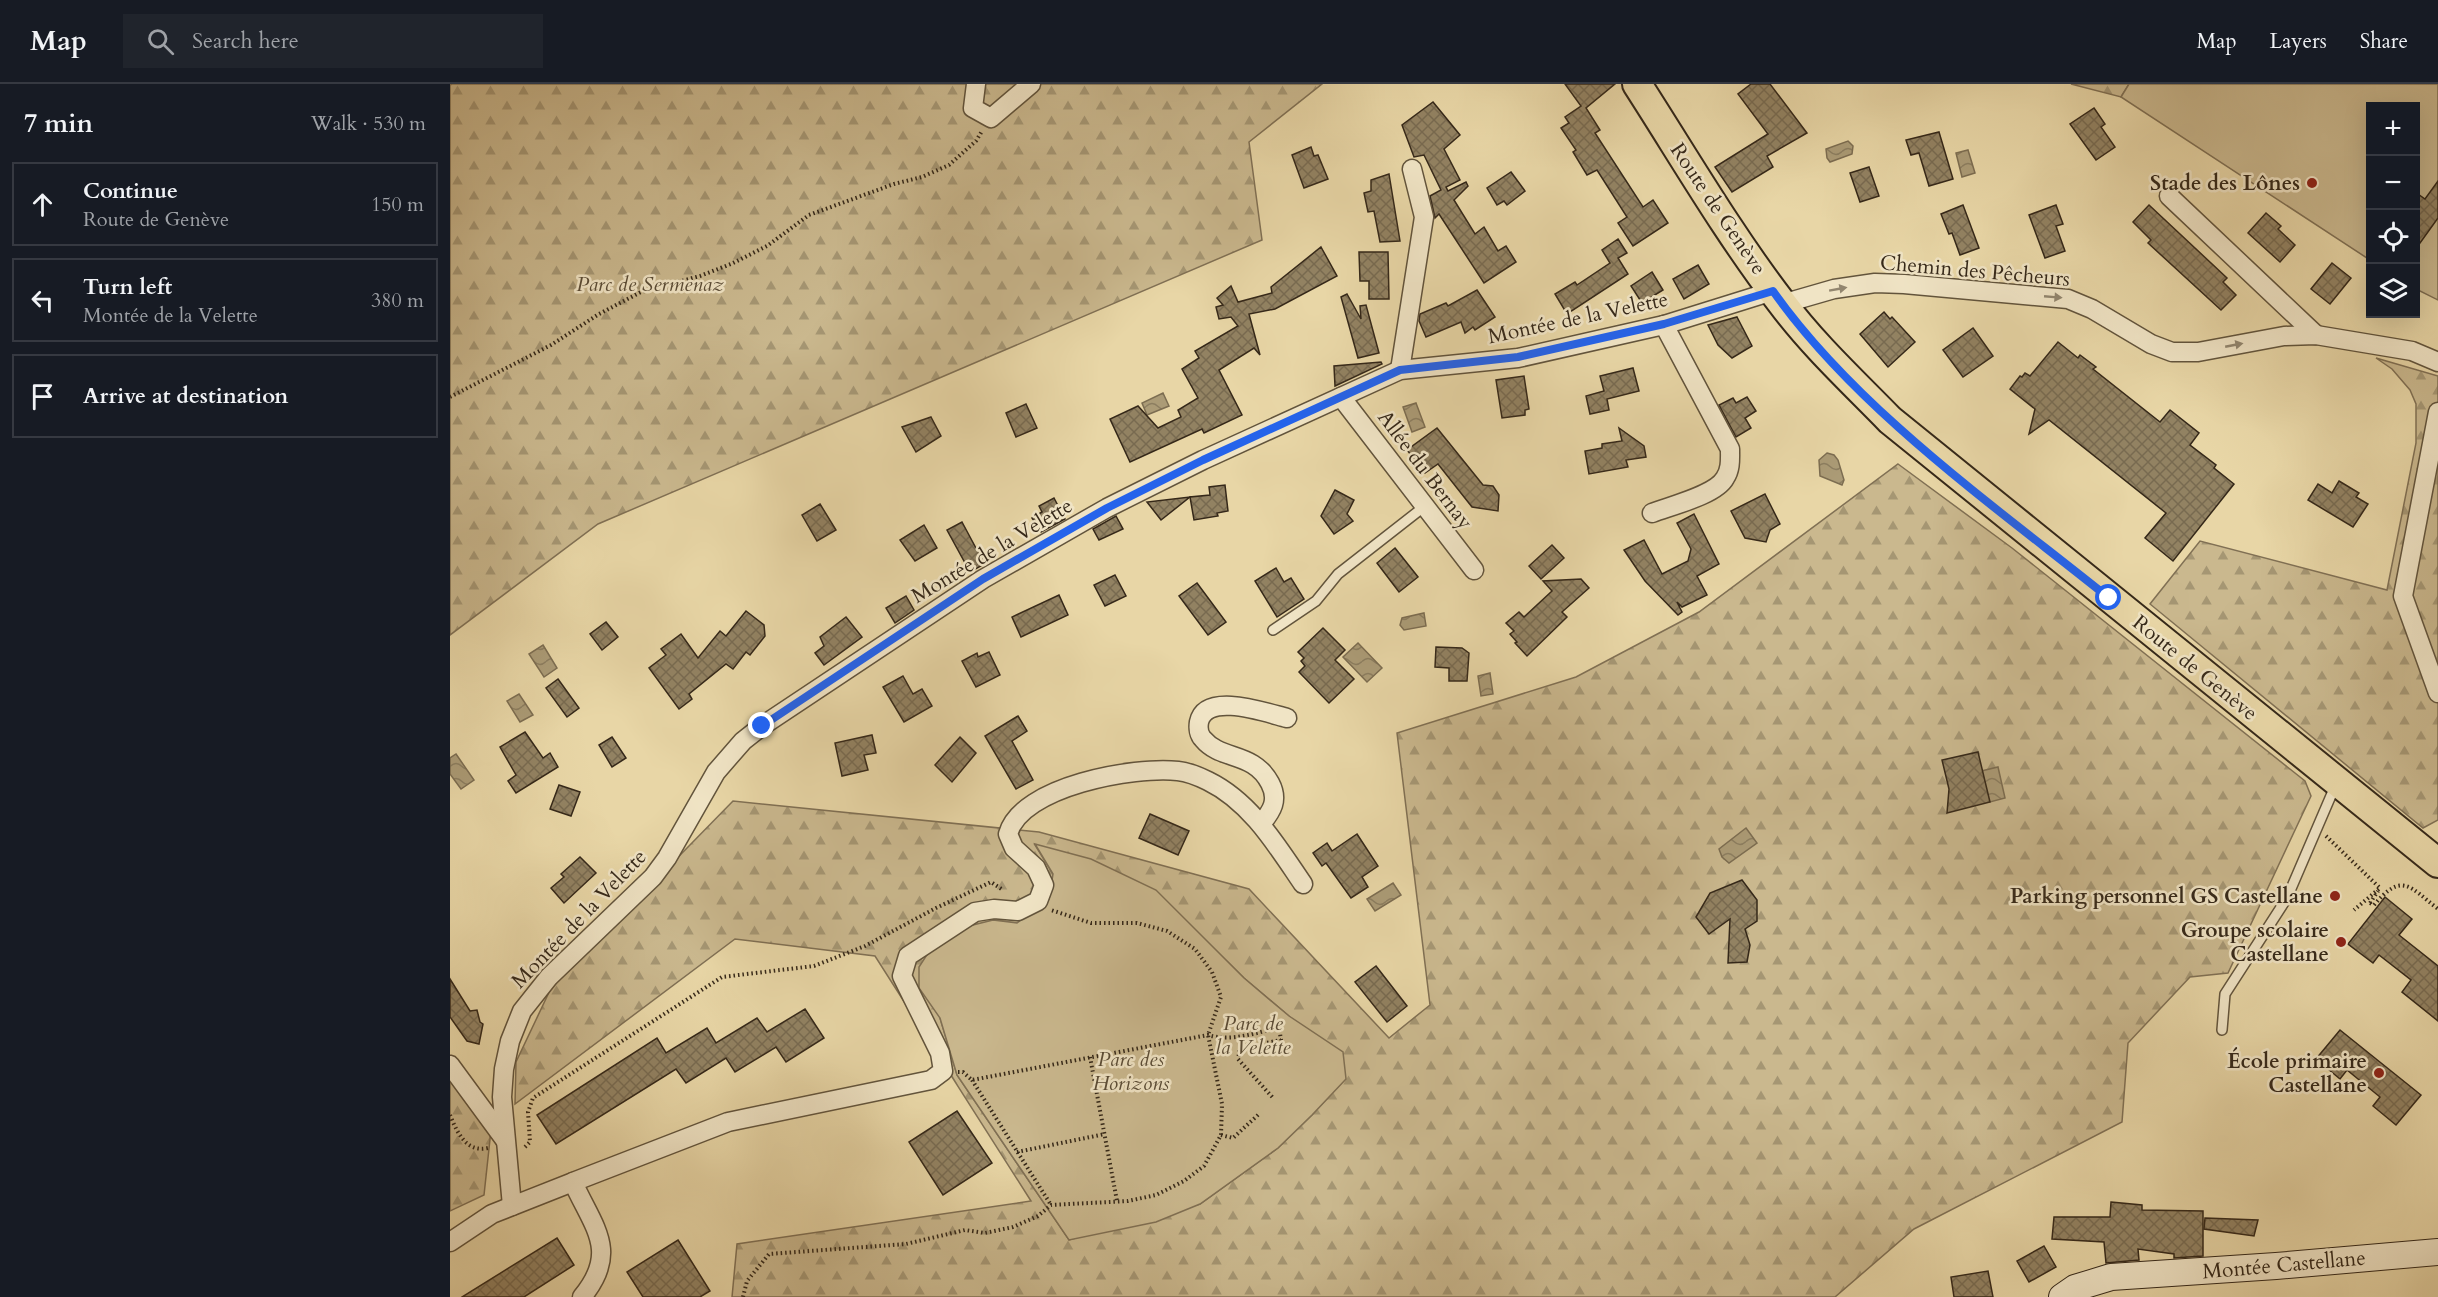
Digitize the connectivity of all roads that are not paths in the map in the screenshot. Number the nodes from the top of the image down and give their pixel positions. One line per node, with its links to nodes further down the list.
1 (976, 84): 2 (street)
2 (1031, 84)
3 (1637, 84): 6 (main road, Route de Genève)
4 (1412, 169): 10 (street)
5 (2169, 196): 8 (street)
6 (1777, 297): 7 (street, Montée de la Velette); 8 (street, Chemin des Pêcheurs, one-way to 8); 19 (main road, Route de Genève)
7 (1664, 324): 10 (street, Montée de la Velette); 14 (street)
8 (2316, 335): 9 (street, Chemin des Pêcheurs)
9 (2438, 362)
10 (1400, 370): 11 (street, Montée de la Velette)
11 (1341, 397): 13 (street, Allée du Bernay); 25 (street, Montée de la Velette)
12 (2438, 412): 17 (street)
13 (1425, 506): 15 (street, Allée du Bernay); 16 (lane)
14 (1652, 513)
15 (1474, 570)
16 (1273, 630)
17 (2438, 693)
18 (1287, 718): 20 (street)
19 (2337, 782): 21 (main road, Route de Genève); 23 (lane)
20 (1261, 824): 22 (street); 26 (street)
21 (2438, 863)
22 (1303, 884)
23 (2222, 1030)
24 (450, 1065): 25 (street)
25 (506, 1148): 27 (street, Montée de la Velette)
26 (573, 1182): 27 (street); 30 (street)
27 (512, 1206): 28 (street)
28 (450, 1242)
29 (2438, 1252): 31 (street, Montée Castellane)
30 (582, 1297)
31 (2061, 1297)

